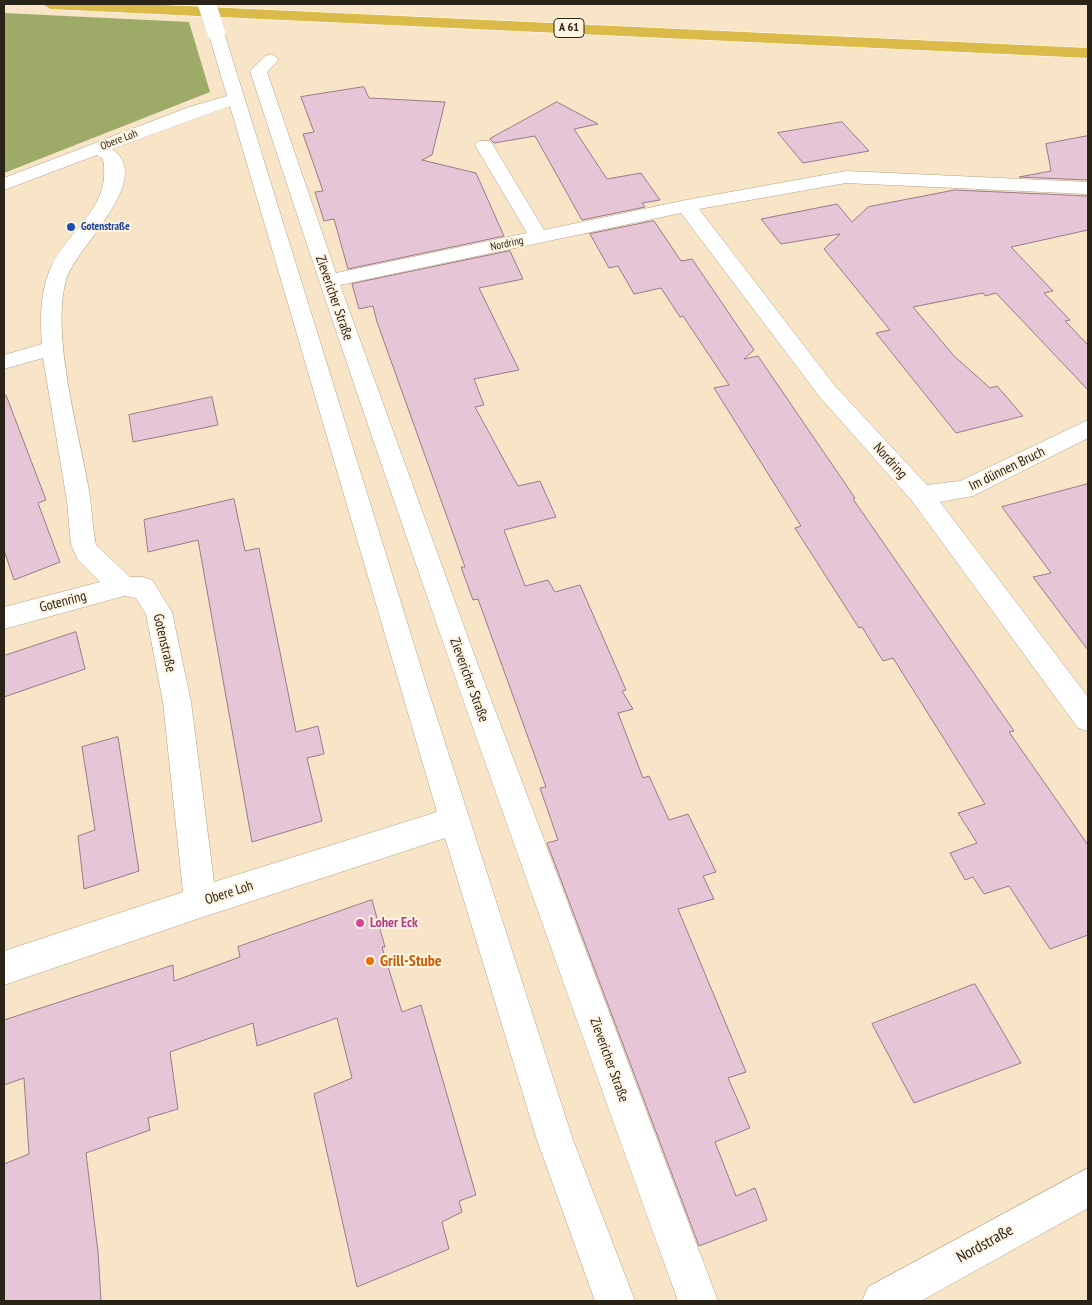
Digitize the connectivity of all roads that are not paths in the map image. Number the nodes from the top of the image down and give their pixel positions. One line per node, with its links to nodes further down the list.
1 (50, 4): 3 (highway, A 61)
2 (207, 4): 5 (street, bridge)
3 (1088, 53)
4 (271, 59): 12 (street, Zievericher Straße)
5 (235, 99): 7 (street, Obere Loh); 20 (street)
6 (484, 145): 11 (street)
7 (99, 148): 8 (street, Obere Loh); 13 (street)
8 (4, 184)
9 (1088, 188): 10 (street, Nordring)
10 (686, 206): 11 (street, Nordring); 16 (street, Nordring)
11 (539, 237): 12 (street, Nordring)
12 (328, 282): 25 (street, Zievericher Straße)
13 (54, 348): 14 (street); 17 (street)
14 (4, 362)
15 (1088, 428): 16 (street, Im dünnen Bruch)
16 (921, 495): 19 (street, Nordring)
17 (123, 586): 18 (street, Gotenring); 21 (street, Gotenstraße)
18 (4, 618)
19 (1088, 719)
20 (455, 821): 21 (street, Obere Loh); 24 (street)
21 (200, 902): 22 (street, Obere Loh)
22 (4, 968)
23 (1088, 1187): 26 (street, Nordstraße)
24 (615, 1301)
25 (698, 1301)
26 (882, 1301)

